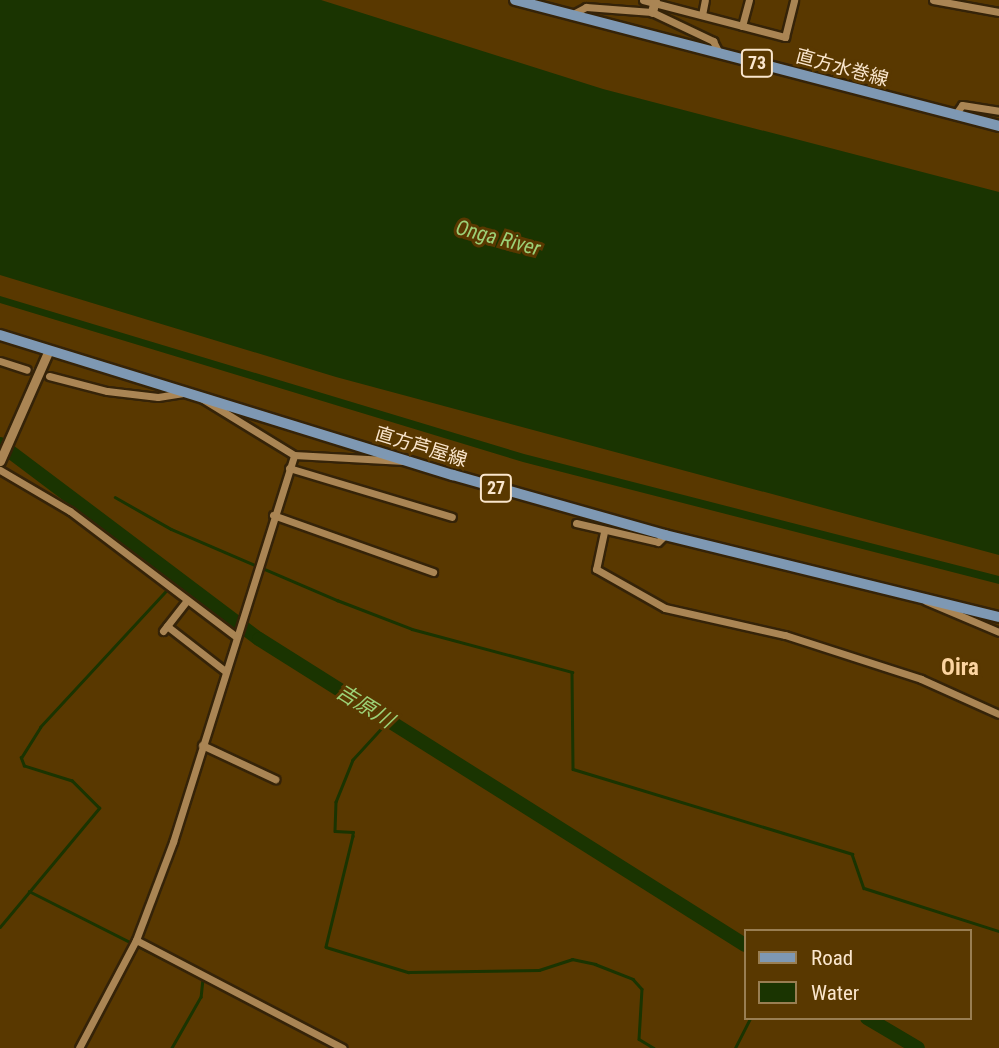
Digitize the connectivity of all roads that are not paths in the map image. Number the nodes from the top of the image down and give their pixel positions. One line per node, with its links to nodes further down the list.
1 (515, 0): 10 (main road, 直方水巻線 / 73)
2 (643, 0): 8 (street)
3 (705, 0): 11 (street)
4 (749, 0): 12 (street)
5 (794, 0): 12 (street)
6 (933, 0): 7 (street)
7 (948, 2): 9 (street)
8 (654, 5): 10 (street); 11 (street); 13 (street)
9 (999, 12)
10 (570, 15): 13 (main road, 直方水巻線 / 73)
11 (702, 15): 12 (street)
12 (742, 26)
13 (719, 53): 15 (main road, 直方水巻線 / 73)
14 (999, 111): 15 (street)
15 (955, 115): 16 (main road, 直方水巻線 / 73)
16 (999, 126)
17 (0, 335): 18 (main road, 直方芦屋線 / 27)
18 (49, 350): 22 (main road, 直方芦屋線 / 27); 25 (street)
19 (0, 361): 20 (street)
20 (27, 370)
21 (49, 376): 22 (street)
22 (185, 392): 23 (main road, 直方芦屋線 / 27)
23 (200, 398): 24 (street); 26 (main road, 直方芦屋線 / 27)
24 (294, 456): 26 (street); 27 (street)
25 (0, 460)
26 (404, 461): 33 (main road, 直方芦屋線 / 27)
27 (289, 468): 29 (street); 30 (street)
28 (0, 470): 35 (street)
29 (273, 515): 34 (street); 39 (street)
30 (452, 517)
31 (576, 523): 32 (street)
32 (604, 532): 33 (street); 41 (street)
33 (665, 535): 36 (main road, 直方芦屋線 / 27)
34 (433, 572)
35 (187, 600): 39 (street); 40 (street)
36 (925, 600): 37 (main road, 直方芦屋線 / 27); 38 (street)
37 (999, 617)
38 (999, 632)
39 (235, 636): 40 (street)
40 (225, 671): 42 (street)
41 (999, 714)
42 (202, 745): 43 (street); 44 (street)
43 (275, 779)
44 (136, 940): 45 (street); 46 (street)
45 (79, 1048)
46 (343, 1048)

